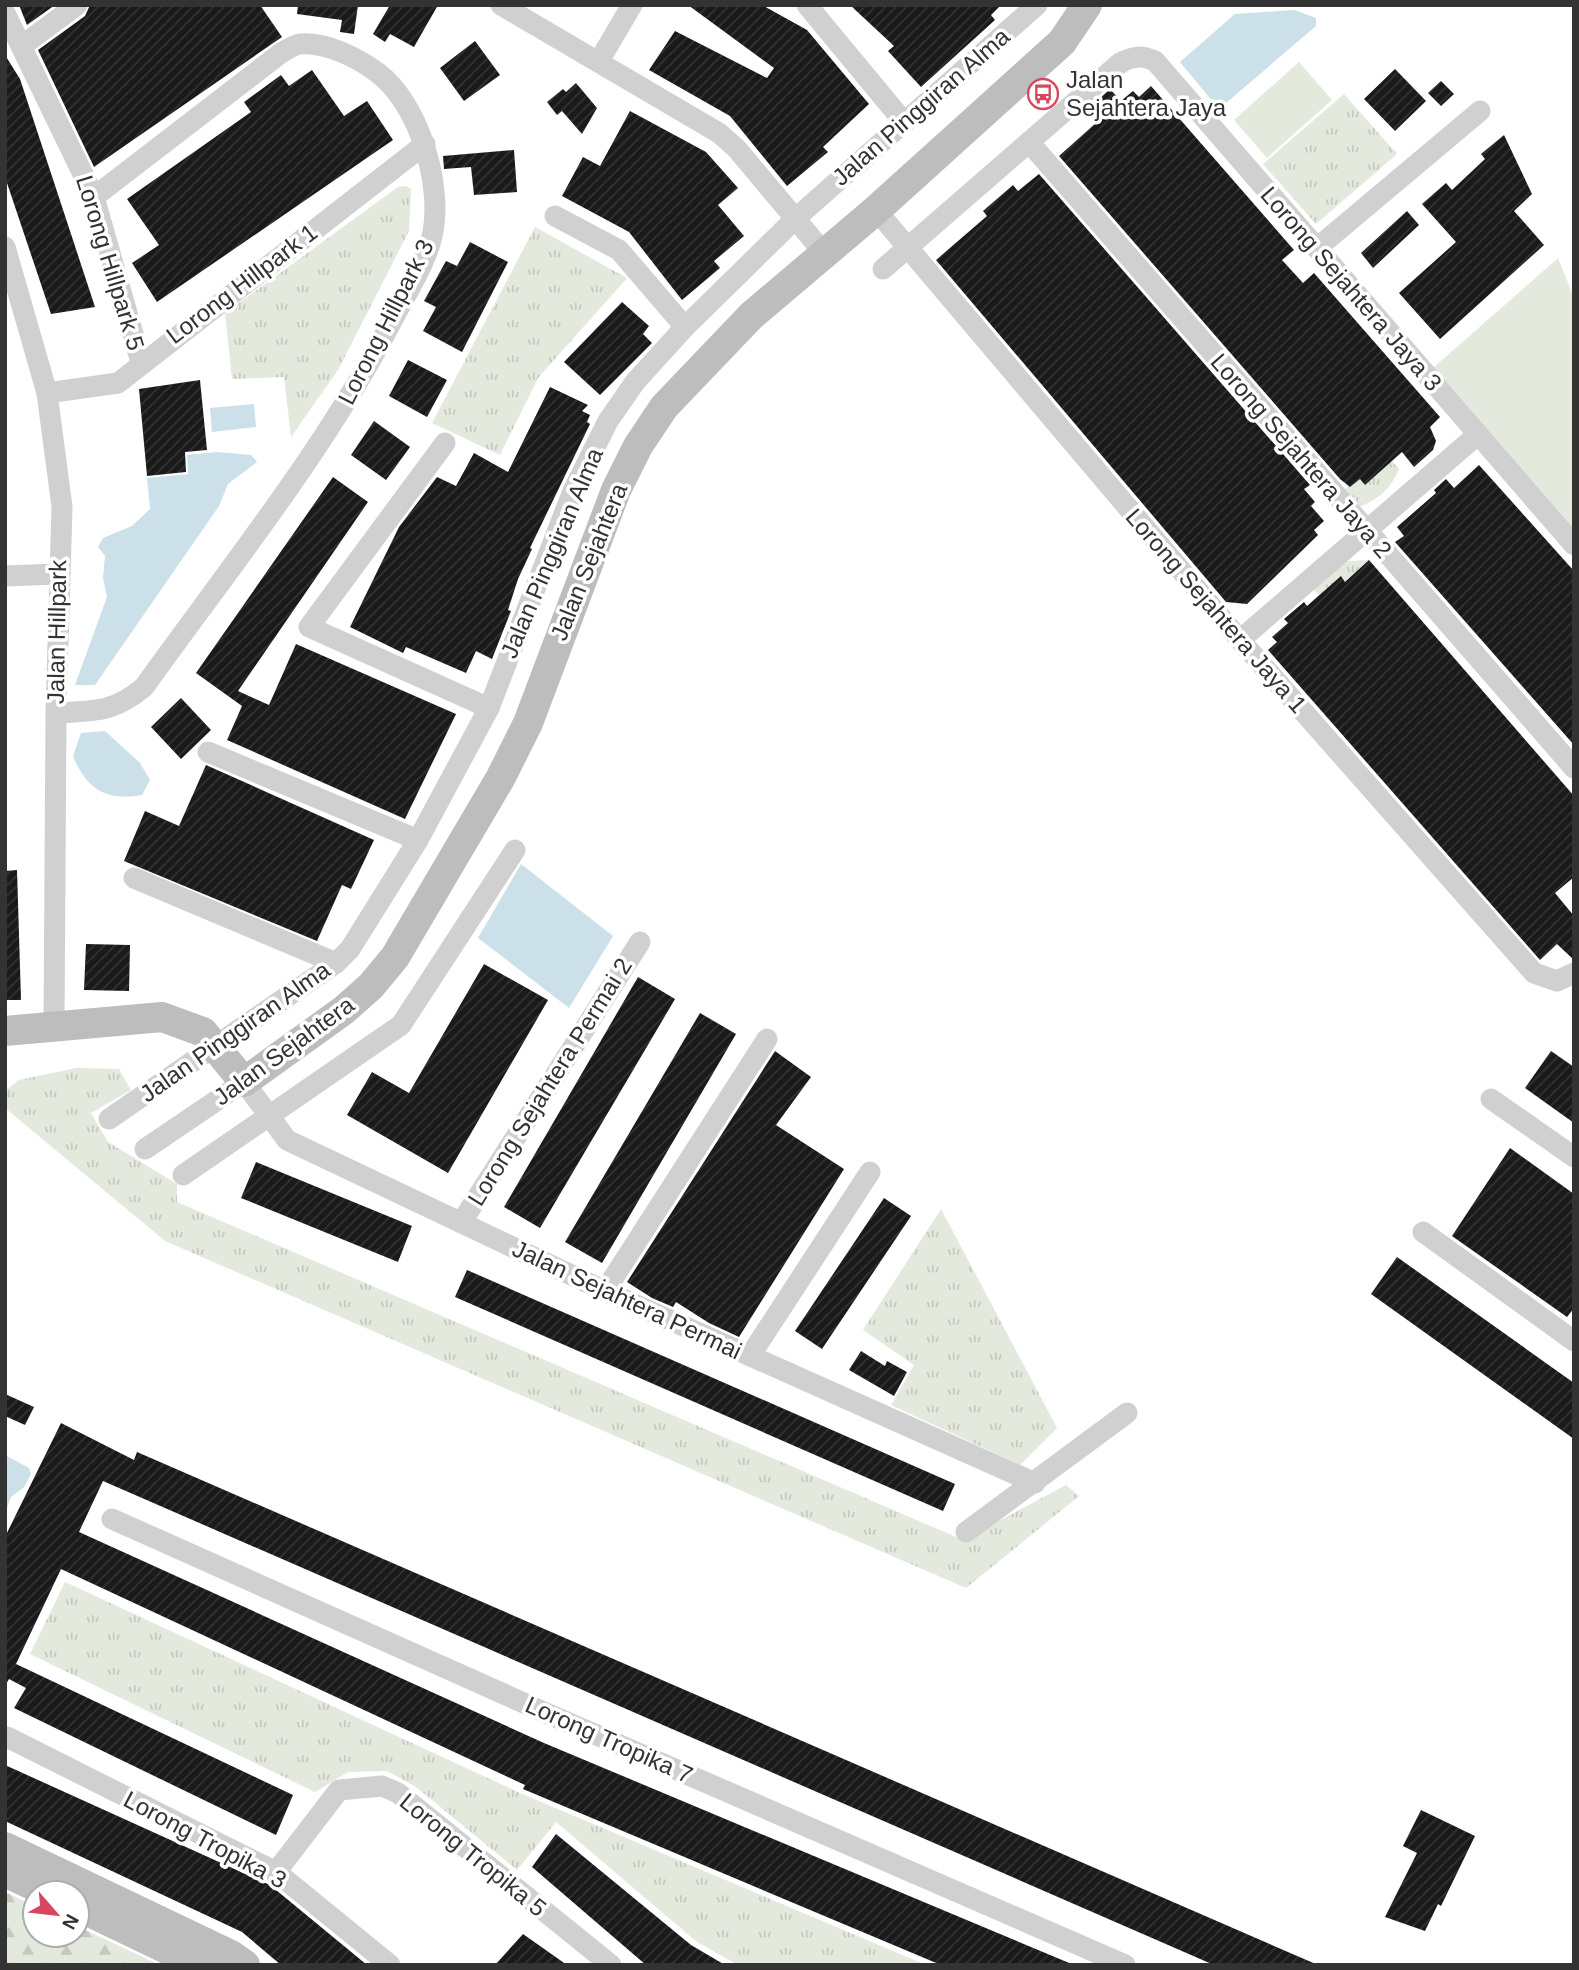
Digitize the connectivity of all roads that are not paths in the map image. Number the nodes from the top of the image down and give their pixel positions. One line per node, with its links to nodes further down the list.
1 (77, 5): 8 (street)
2 (501, 5): 9 (street)
3 (632, 5): 9 (street)
4 (1037, 5): 11 (street, Jalan Pinggiran Alma)
5 (1087, 5): 15 (main road, Jalan Sejahtera)
6 (810, 6): 11 (street)
7 (5, 13): 8 (street, Lorong Hillpark 5)
8 (23, 45): 14 (street, Lorong Hillpark 5)
9 (599, 61): 17 (street)
10 (1480, 111): 20 (street)
11 (903, 121): 17 (street, Jalan Pinggiran Alma)
12 (1029, 142): 19 (street); 20 (street, Lorong Sejahtera Jaya 3); 28 (street, Lorong Sejahtera Jaya 2)
13 (425, 144): 14 (street, Lorong Hillpark 3); 24 (street, Lorong Hillpark 1); 34 (street, Lorong Hillpark 3)
14 (94, 197): 24 (street, Lorong Hillpark 5)
15 (876, 210): 19 (street, Lorong Sejahtera Jaya 1); 21 (main road, Jalan Sejahtera)
16 (555, 216): 23 (street)
17 (796, 218): 21 (street); 23 (street, Jalan Pinggiran Alma)
18 (5, 247): 25 (street, Jalan Hillpark)
19 (907, 248): 22 (street); 32 (street, Lorong Sejahtera Jaya 1)
20 (1317, 248): 26 (street, Lorong Sejahtera Jaya 3)
21 (824, 253): 47 (main road, Jalan Sejahtera)
22 (883, 268)
23 (685, 327): 33 (street, Jalan Pinggiran Alma)
24 (141, 362): 25 (street, Lorong Hillpark 1)
25 (47, 393): 30 (street, Jalan Hillpark)
26 (1476, 436): 28 (street); 29 (street, Lorong Sejahtera Jaya 3)
27 (445, 443): 33 (street)
28 (1366, 531): 32 (street); 36 (street, Lorong Sejahtera Jaya 2)
29 (1574, 545)
30 (58, 574): 31 (street); 34 (street, Jalan Hillpark)
31 (5, 576)
32 (1240, 640): 42 (street, Lorong Sejahtera Jaya 1)
33 (489, 708): 37 (street, Jalan Pinggiran Alma)
34 (55, 713): 43 (street, Jalan Hillpark)
35 (208, 752): 37 (street)
36 (1574, 768)
37 (418, 840): 41 (street, Jalan Pinggiran Alma)
38 (515, 850): 49 (street)
39 (134, 878): 41 (street)
40 (640, 942): 55 (street, Lorong Sejahtera Permai 2)
41 (336, 963): 46 (street, Jalan Pinggiran Alma)
42 (1574, 972)
43 (54, 1025): 44 (main road); 46 (main road)
44 (5, 1031)
45 (767, 1039): 57 (street)
46 (216, 1045): 47 (main road); 50 (street, Jalan Pinggiran Alma)
47 (244, 1082): 49 (street, Jalan Sejahtera Permai); 51 (street, Jalan Sejahtera)
48 (1491, 1099): 52 (street)
49 (269, 1115): 54 (street); 55 (street, Jalan Sejahtera Permai)
50 (109, 1119)
51 (145, 1149)
52 (1574, 1157)
53 (870, 1172): 59 (street)
54 (183, 1175)
55 (461, 1223): 57 (street, Jalan Sejahtera Permai)
56 (1423, 1232): 58 (street)
57 (605, 1291): 59 (street, Jalan Sejahtera Permai)
58 (1574, 1340)
59 (750, 1356): 61 (street, Jalan Sejahtera Permai)
60 (1127, 1413): 61 (street)
61 (1035, 1483): 63 (street)
62 (112, 1519): 70 (street, Lorong Tropika 7)
63 (966, 1532)
64 (7, 1737): 67 (street, Lorong Tropika 3)
65 (5, 1847): 72 (main road)
66 (5, 1872): 68 (main road)
67 (276, 1872): 73 (street, Lorong Tropika 3); 74 (street, Lorong Tropika 5)
68 (21, 1880)
69 (91, 1913): 71 (main road)
70 (1113, 1962)
71 (200, 1965)
72 (245, 1965)
73 (390, 1965)
74 (611, 1965)

